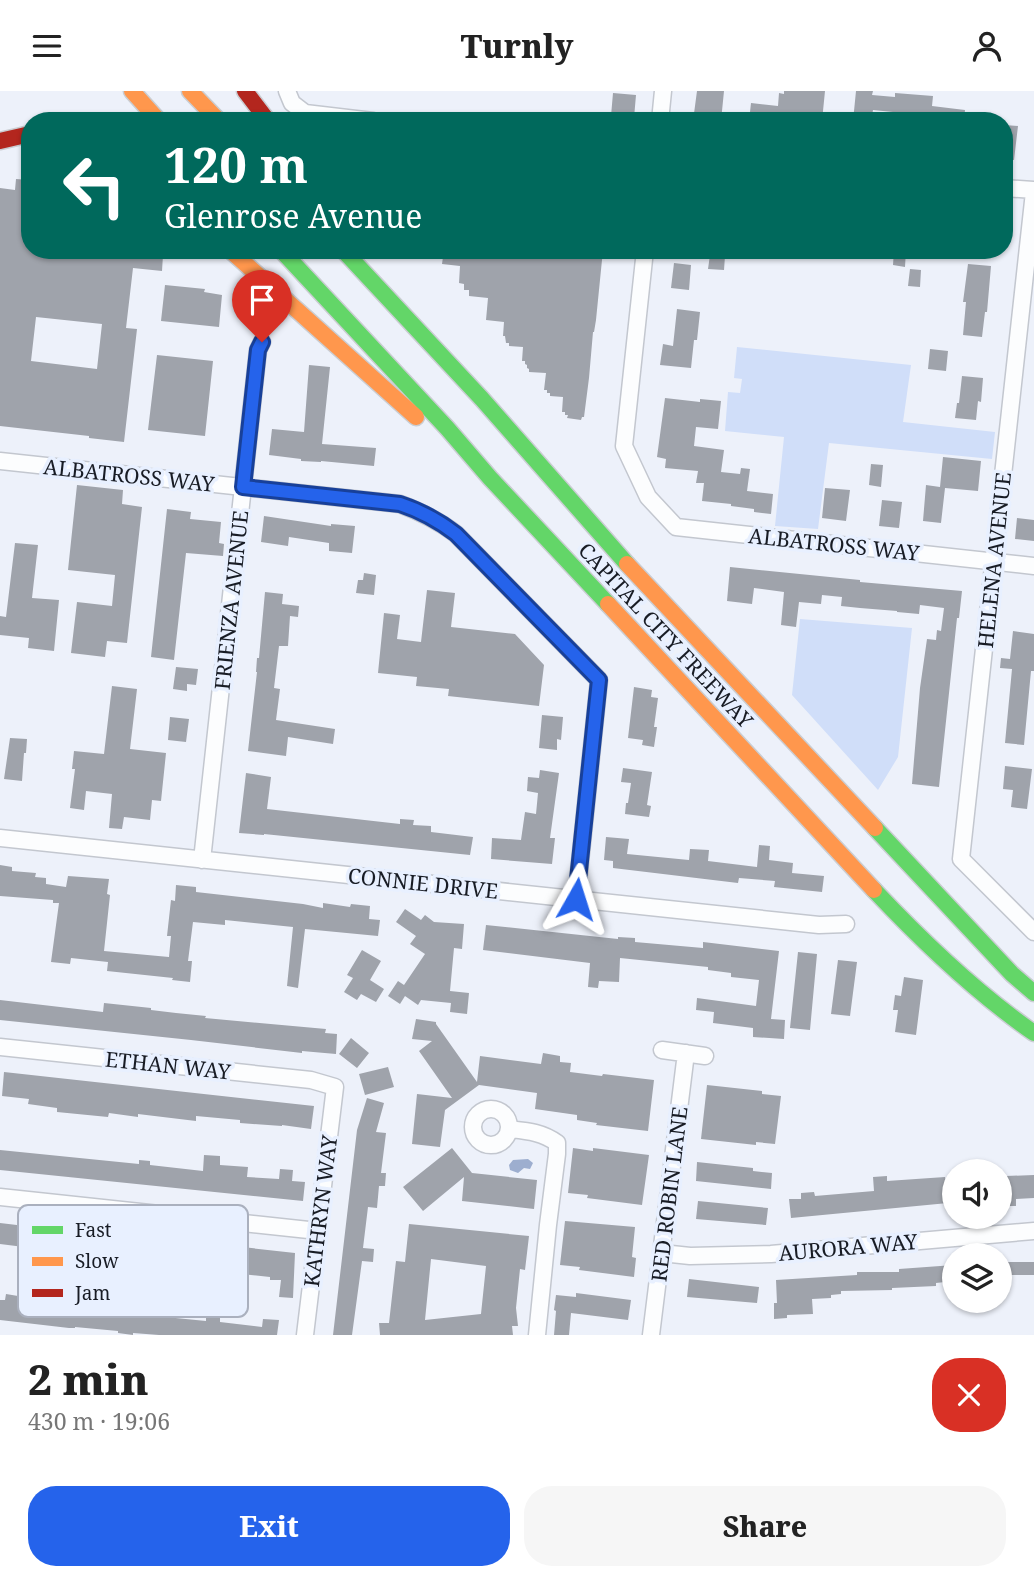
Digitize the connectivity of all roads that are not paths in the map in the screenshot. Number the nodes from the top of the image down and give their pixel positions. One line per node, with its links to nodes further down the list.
1 (131, 91): 6 (highway)
2 (190, 91): 7 (highway)
3 (245, 91): 8 (highway)
4 (663, 91): 10 (street)
5 (290, 97): 9 (street)
6 (151, 112)
7 (210, 112)
8 (261, 112)
9 (304, 112)
10 (661, 112)
11 (21, 136): 12 (highway)
12 (0, 141)
13 (1013, 189): 14 (street)
14 (1034, 191): 25 (street, HELENA AVENUE)
15 (240, 259): 23 (highway)
16 (289, 259): 23 (highway, CAPITAL CITY FREEWAY)
17 (352, 259): 20 (highway, CAPITAL CITY FREEWAY)
18 (644, 259): 25 (street, ALBATROSS WAY)
19 (387, 273): 20 (highway)
20 (416, 326): 32 (highway, CAPITAL CITY FREEWAY)
21 (262, 342): 24 (street, FRIENZA AVENUE)
22 (0, 461): 24 (street, ALBATROSS WAY)
23 (490, 478): 33 (highway, CAPITAL CITY FREEWAY)
24 (243, 487): 28 (street, FRIENZA AVENUE); 29 (street, ALBATROSS WAY)
25 (995, 561): 26 (street, ALBATROSS WAY); 31 (street, HELENA AVENUE)
26 (1034, 566)
27 (0, 838): 28 (street, CONNIE DRIVE)
28 (202, 860): 29 (street, CONNIE DRIVE)
29 (576, 899): 30 (street, CONNIE DRIVE)
30 (846, 923)
31 (1034, 932)
32 (1034, 993)
33 (1032, 1040)
34 (0, 1047): 38 (street, ETHAN WAY)
35 (662, 1050): 36 (street)
36 (686, 1053): 37 (street); 45 (street, RED ROBIN LANE)
37 (705, 1056)
38 (335, 1087): 43 (street, KATHRYN WAY)
39 (509, 1129): 47 (street)
40 (0, 1197): 41 (street)
41 (75, 1205)
42 (248, 1224): 43 (street)
43 (318, 1231): 46 (street, KATHRYN WAY)
44 (1034, 1231): 45 (street, AURORA WAY)
45 (662, 1253): 48 (street, RED ROBIN LANE)
46 (305, 1335)
47 (537, 1335)
48 (651, 1335)

